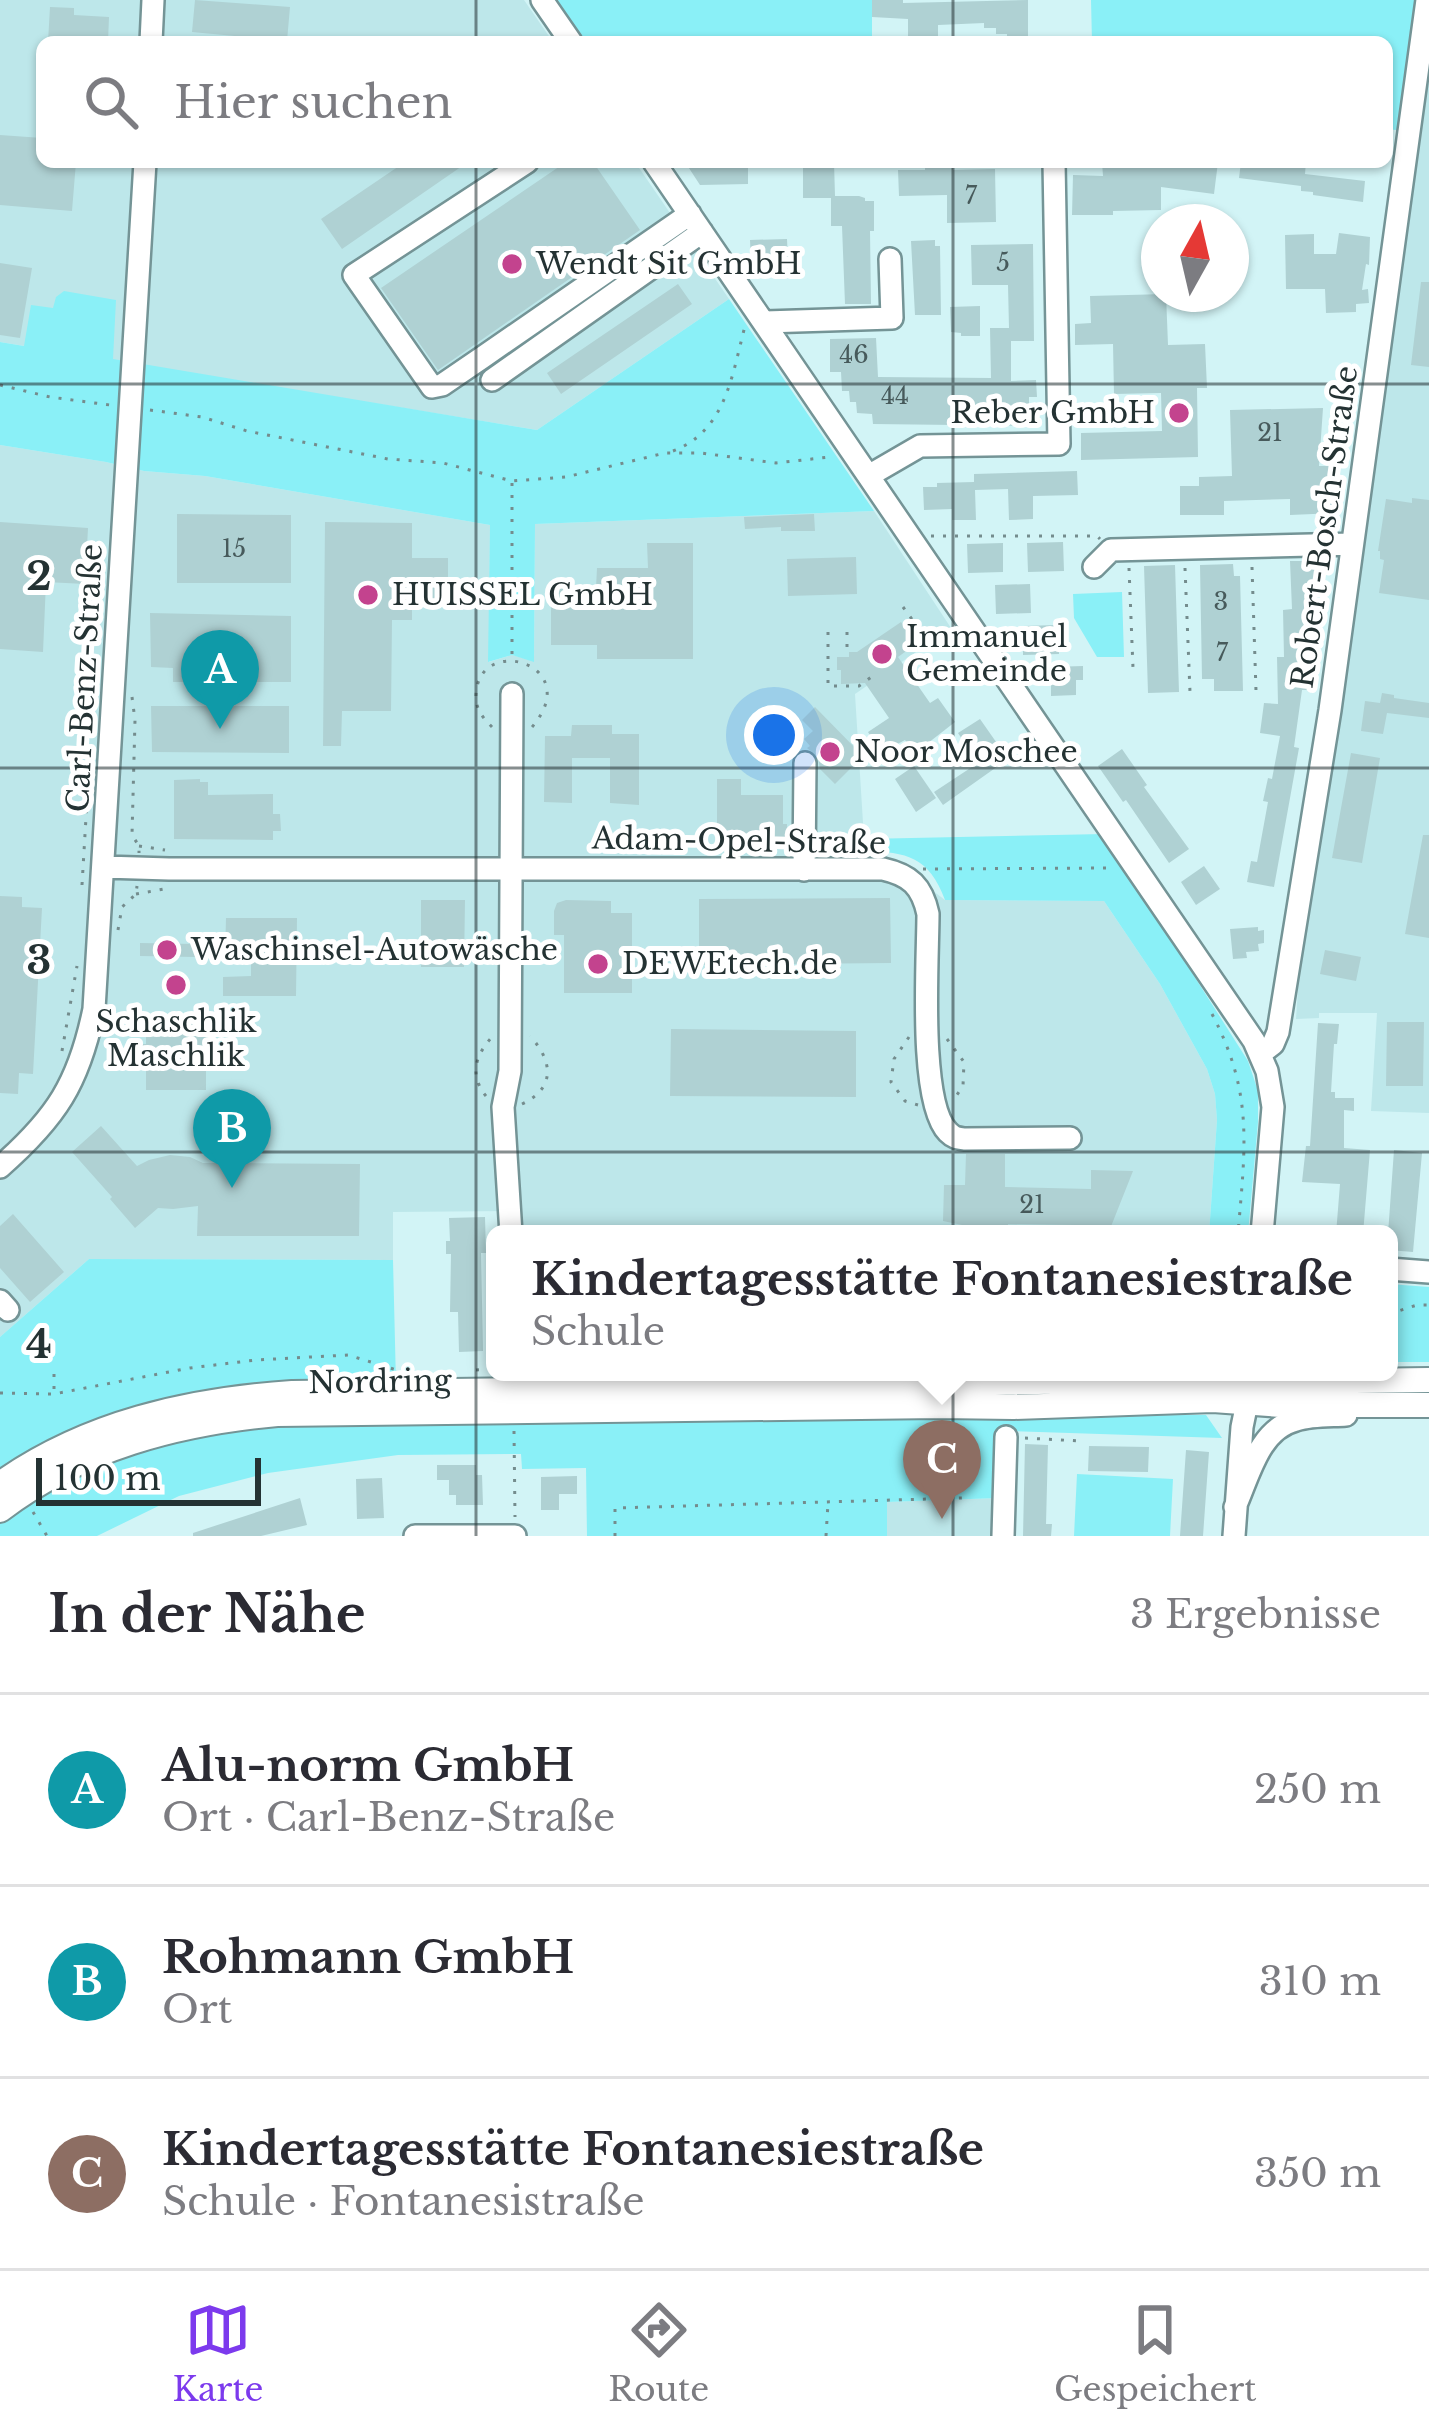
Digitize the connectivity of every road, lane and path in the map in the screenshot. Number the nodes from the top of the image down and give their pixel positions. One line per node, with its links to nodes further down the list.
1 (154, 0): 4 (street)
2 (542, 0): 5 (street)
3 (1427, 0): 6 (street, Robert-Bosch-Straße)
4 (151, 36)
5 (568, 36)
6 (1418, 148): 25 (street, Robert-Bosch-Straße)
7 (145, 168): 47 (street, Carl-Benz-Straße)
8 (518, 168): 11 (street)
9 (658, 168): 11 (street)
10 (1054, 168): 14 (street)
11 (696, 223): 15 (street); 16 (street)
12 (890, 259): 15 (street)
13 (1080, 263): 14 (street)
14 (1056, 264): 22 (street)
15 (756, 320): 20 (path); 22 (street)
16 (492, 380)
17 (0, 385): 18 (path)
18 (114, 406)
19 (147, 410): 23 (path)
20 (665, 453): 21 (path); 23 (path)
21 (839, 455)
22 (870, 475): 24 (street)
23 (512, 481): 35 (path)
24 (911, 536): 28 (path); 61 (street)
25 (1352, 544): 26 (street); 61 (street, Robert-Bosch-Straße)
26 (1251, 547): 27 (street); 38 (path)
27 (1185, 548): 28 (street); 39 (path)
28 (1119, 550): 29 (street); 36 (path)
29 (1094, 567)
30 (904, 607): 31 (path)
31 (904, 627)
32 (828, 632): 37 (path)
33 (847, 632): 34 (path)
34 (847, 656)
35 (512, 660): 41 (path); 42 (path)
36 (1133, 668)
37 (874, 675)
38 (1256, 691)
39 (1190, 692)
40 (512, 694): 49 (street)
41 (495, 730)
42 (527, 733)
43 (91, 741): 52 (path)
44 (805, 764): 51 (street)
45 (140, 845): 46 (path)
46 (169, 850)
47 (104, 867): 49 (street, Adam-Opel-Straße); 66 (street, Carl-Benz-Straße)
48 (1120, 868): 50 (path)
49 (512, 869): 51 (street, Adam-Opel-Straße); 63 (street)
50 (922, 869)
51 (804, 870): 64 (street, Adam-Opel-Straße)
52 (82, 885)
53 (180, 887): 54 (path)
54 (136, 893)
55 (77, 968): 62 (path)
56 (1207, 1004): 68 (path)
57 (496, 1027): 63 (path)
58 (527, 1028): 63 (path)
59 (912, 1032): 64 (path)
60 (944, 1036): 64 (path)
61 (1260, 1054): 69 (street)
62 (59, 1066)
63 (503, 1107): 67 (street)
64 (936, 1107): 65 (street)
65 (1070, 1138)
66 (0, 1167)
67 (510, 1225)
68 (1239, 1225)
69 (1263, 1225)
70 (1398, 1270): 71 (street)
71 (1429, 1272)
72 (1429, 1302): 73 (path)
73 (1398, 1311)
74 (486, 1369): 75 (path)
75 (471, 1370)
76 (400, 1371): 85 (path)
77 (54, 1374): 85 (path)
78 (1429, 1379): 79 (main road, Nordring)
79 (1398, 1380)
80 (1037, 1381): 90 (main road, Nordring)
81 (1107, 1381): 83 (main road, Nordring)
82 (1369, 1381): 83 (main road, Nordring)
83 (1250, 1385): 86 (main road, Nordring); 94 (street); 95 (main road, Nordring)
84 (0, 1393): 85 (path)
85 (54, 1394)
86 (1429, 1407): 94 (street, Nordring)
87 (514, 1423): 98 (path)
88 (1006, 1437): 89 (path); 101 (street)
89 (1080, 1441)
90 (0, 1484)
91 (963, 1498): 92 (path)
92 (828, 1501): 99 (path); 100 (path)
93 (29, 1506): 96 (path)
94 (1235, 1507): 102 (street)
95 (0, 1510)
96 (47, 1536)
97 (415, 1536): 98 (street)
98 (515, 1536)
99 (615, 1536)
100 (826, 1536)
101 (1003, 1536)
102 (1234, 1536)

